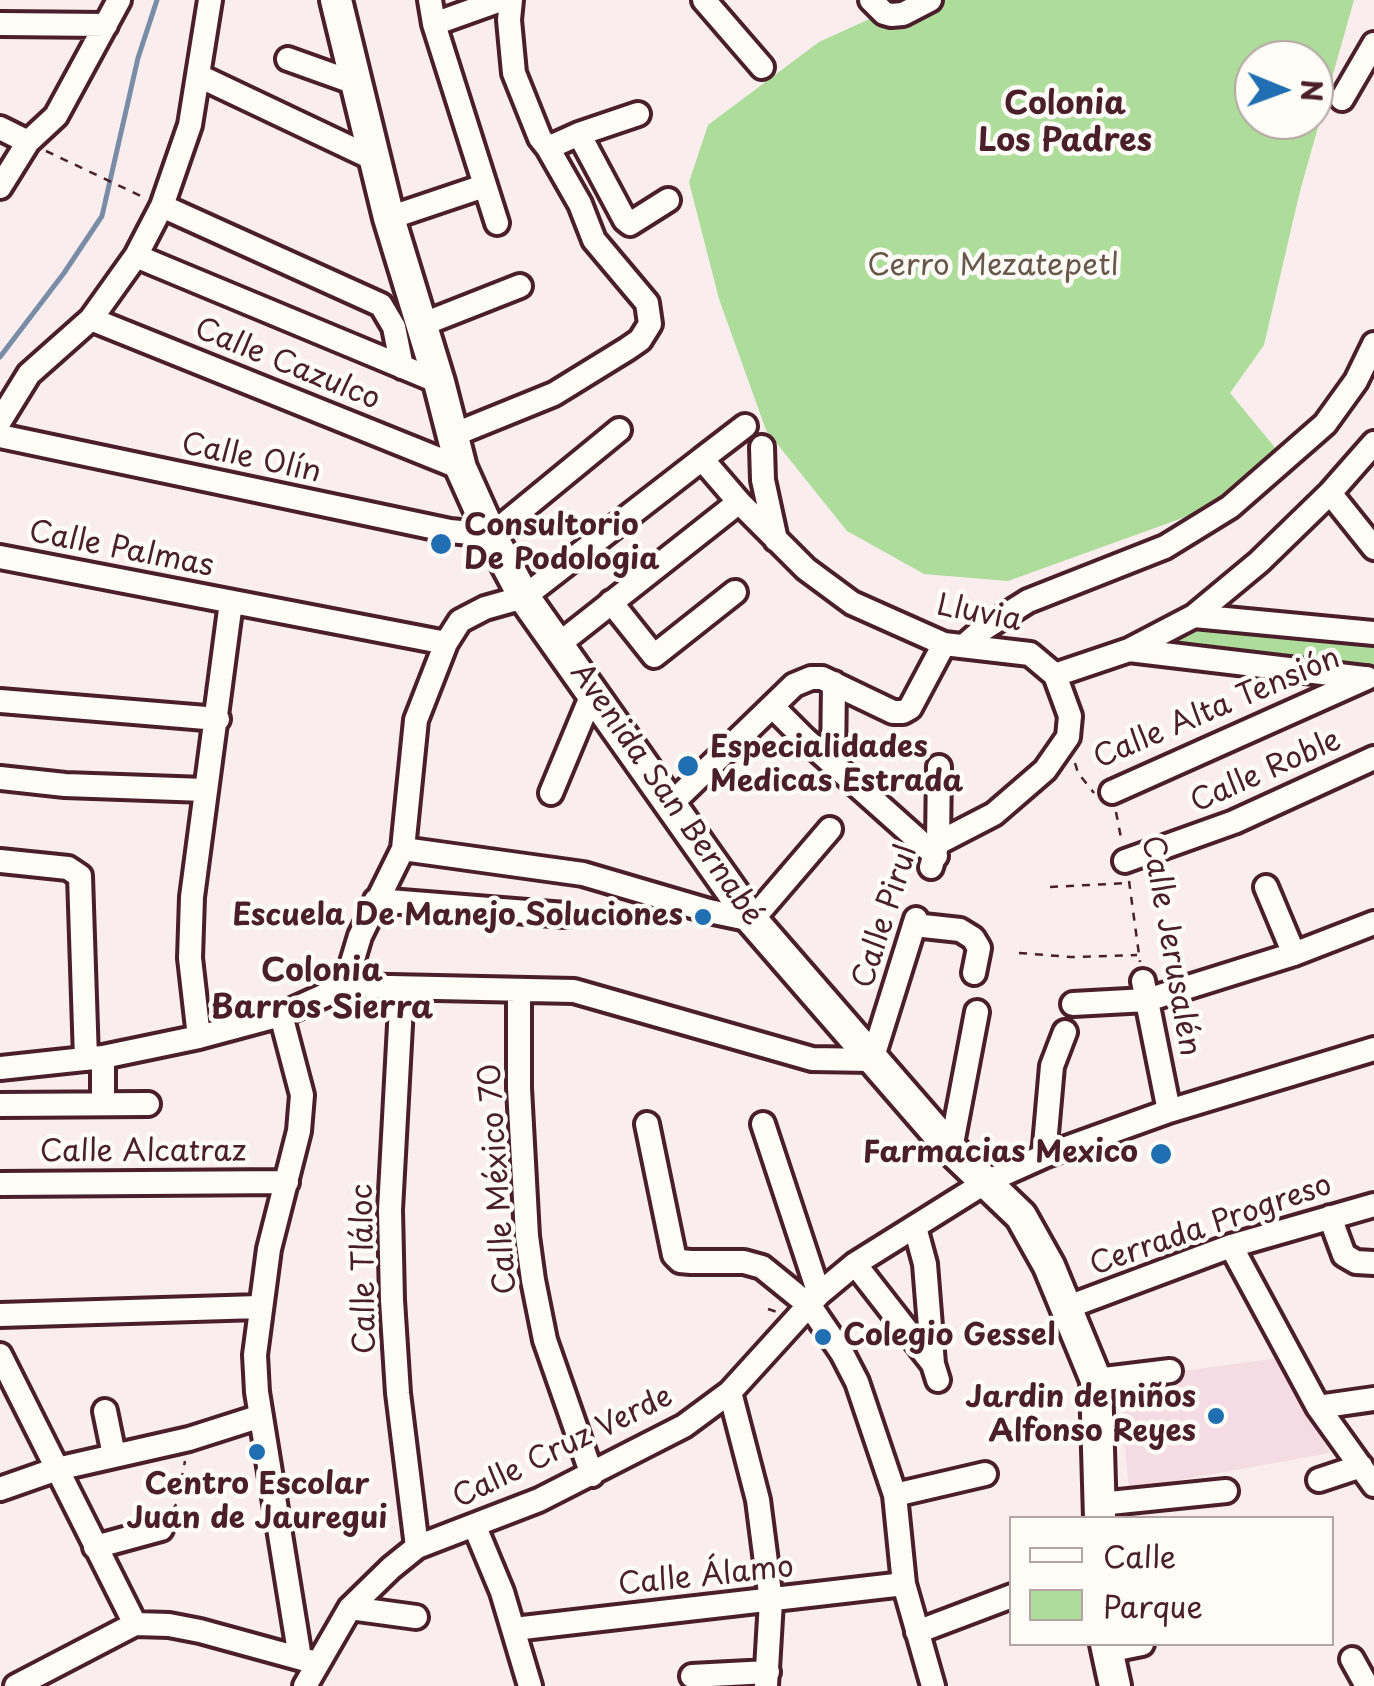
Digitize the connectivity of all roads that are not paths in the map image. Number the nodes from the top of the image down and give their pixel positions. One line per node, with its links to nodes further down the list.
1 (119, 0): 12 (street)
2 (210, 0): 16 (street)
3 (430, 0): 11 (street)
4 (501, 0): 11 (street)
5 (512, 0): 23 (street)
6 (704, 0): 15 (street)
7 (871, 0): 8 (street)
8 (930, 0)
9 (333, 1): 17 (main road, Avenida San Bernabé)
10 (0, 24): 12 (street)
11 (434, 24): 25 (street)
12 (106, 25): 22 (street)
13 (1374, 44): 18 (street)
14 (288, 59): 17 (street)
15 (762, 67)
16 (199, 76): 24 (street); 27 (street)
17 (355, 82): 24 (main road, Avenida San Bernabé)
18 (1342, 98)
19 (638, 114): 21 (street)
20 (0, 128): 22 (street)
21 (578, 134): 23 (street); 28 (street)
22 (36, 146): 26 (street)
23 (548, 148): 41 (street)
24 (374, 159): 29 (main road, Avenida San Bernabé)
25 (484, 186): 29 (street); 30 (street)
26 (0, 188)
27 (162, 206): 31 (street); 36 (street)
28 (660, 214)
29 (389, 218): 34 (main road, Avenida San Bernabé)
30 (497, 223)
31 (136, 256): 33 (street); 36 (street)
32 (520, 286): 34 (street)
33 (91, 319): 38 (street); 46 (street, Calle Cazulco)
34 (421, 325): 37 (main road, Avenida San Bernabé)
35 (1374, 344): 61 (street)
36 (402, 367): 37 (street)
37 (439, 382): 41 (main road, Avenida San Bernabé)
38 (0, 421)
39 (745, 426): 45 (street)
40 (619, 430): 49 (street)
41 (453, 434): 46 (main road, Avenida San Bernabé)
42 (0, 436): 49 (street, Calle Olín)
43 (1374, 442): 47 (street)
44 (762, 447): 50 (street)
45 (702, 459): 48 (street, Lluvia); 54 (street)
46 (461, 468): 49 (main road, Avenida San Bernabé)
47 (1330, 493): 51 (street); 57 (street)
48 (739, 502): 50 (street, Lluvia); 56 (street)
49 (491, 535): 54 (main road, Avenida San Bernabé)
50 (776, 540): 61 (street, Lluvia)
51 (1374, 548)
52 (0, 557): 55 (street, Calle Palmas)
53 (736, 592): 56 (street)
54 (524, 597): 59 (street); 60 (main road, Avenida San Bernabé)
55 (231, 602): 59 (street, Calle Palmas); 69 (street)
56 (611, 602): 60 (street)
57 (1194, 616): 58 (street); 62 (street)
58 (1374, 633)
59 (446, 643): 79 (street)
60 (559, 644): 66 (main road, Avenida San Bernabé)
61 (955, 645): 63 (street, Lluvia); 65 (street)
62 (1129, 650): 63 (street); 64 (street)
63 (1055, 675): 80 (street, Calle Pirul)
64 (1371, 679): 76 (street, Calle Alta Tensión)
65 (834, 683): 68 (street); 71 (street)
66 (592, 692): 75 (street); 77 (main road, Avenida San Bernabé)
67 (0, 701): 69 (street)
68 (773, 707): 71 (street); 77 (street)
69 (218, 719): 74 (street)
70 (1374, 758): 82 (street, Calle Roble)
71 (833, 764): 80 (street)
72 (940, 767): 80 (street)
73 (0, 778): 74 (street)
74 (205, 790): 98 (street)
75 (551, 792)
76 (1112, 792)
77 (669, 806): 86 (main road, Avenida San Bernabé)
78 (830, 830): 86 (street)
79 (403, 849): 84 (street); 86 (street)
80 (935, 855)
81 (0, 861): 100 (street)
82 (1128, 872)
83 (1266, 887): 88 (street)
84 (376, 900): 85 (street); 90 (street)
85 (566, 915)
86 (752, 920): 101 (main road, Avenida San Bernabé)
87 (1374, 923): 88 (street)
88 (1294, 954): 93 (street)
89 (974, 972): 101 (street, Calle Pirul)
90 (345, 986): 91 (street); 96 (street)
91 (402, 988): 92 (street); 145 (street, Calle Tláloc)
92 (518, 990): 101 (street); 134 (street, Calle México 70)
93 (1145, 990): 94 (street); 106 (street, Calle Jerusalén)
94 (1073, 1004)
95 (977, 1012): 109 (street)
96 (281, 1015): 98 (street); 111 (street)
97 (1065, 1032): 110 (street)
98 (200, 1037): 100 (street)
99 (1374, 1049): 106 (street, Calle Cruz Verde)
100 (94, 1058): 102 (street); 103 (street)
101 (872, 1060): 109 (main road, Avenida San Bernabé)
102 (0, 1068)
103 (103, 1103): 104 (street); 105 (street)
104 (148, 1104)
105 (0, 1105)
106 (1169, 1110): 110 (street, Calle Cruz Verde)
107 (647, 1124): 120 (street)
108 (763, 1124): 120 (street)
109 (951, 1149): 112 (main road, Avenida San Bernabé)
110 (1044, 1156): 112 (street, Calle Cruz Verde)
111 (287, 1182): 113 (street, Calle Alcatraz); 121 (street)
112 (986, 1182): 116 (street, Calle Cruz Verde); 122 (main road, Avenida San Bernabé)
113 (0, 1184)
114 (1374, 1204): 115 (street, Cerrada Progreso)
115 (1330, 1217): 117 (street, Cerrada Progreso); 118 (street)
116 (916, 1227): 119 (street, Calle Cruz Verde); 119 (street)
117 (1231, 1246): 122 (street, Cerrada Progreso); 129 (street)
118 (1374, 1263)
119 (855, 1264): 120 (street, Calle Cruz Verde)
120 (815, 1300): 127 (street, Calle Cruz Verde); 140 (street)
121 (258, 1307): 123 (street); 131 (street)
122 (1068, 1307): 126 (main road, Avenida San Bernabé)
123 (0, 1315)
124 (0, 1354): 133 (street)
125 (1170, 1371): 126 (street)
126 (1096, 1380): 141 (main road, Avenida San Bernabé)
127 (730, 1392): 134 (street, Calle Cruz Verde); 148 (street)
128 (1374, 1399): 129 (street)
129 (1318, 1406): 136 (street)
130 (105, 1411): 132 (street)
131 (261, 1416): 132 (street); 156 (street)
132 (114, 1455): 133 (street)
133 (57, 1469): 138 (street); 144 (street)
134 (592, 1474): 142 (street, Calle Cruz Verde)
135 (985, 1474): 140 (street)
136 (1367, 1476): 137 (street)
137 (1319, 1480)
138 (0, 1489)
139 (1226, 1491): 141 (street)
140 (895, 1494): 146 (street)
141 (1100, 1511)
142 (476, 1526): 145 (street, Calle Cruz Verde); 152 (street)
143 (161, 1529): 144 (street)
144 (96, 1547): 151 (street)
145 (418, 1547): 149 (street, Calle Cruz Verde)
146 (904, 1584): 148 (street, Calle Álamo); 153 (street)
147 (1009, 1597): 153 (street)
148 (770, 1601): 152 (street, Calle Álamo); 158 (street)
149 (350, 1608): 150 (street); 156 (street, Calle Cruz Verde)
150 (416, 1617)
151 (135, 1624): 156 (street); 159 (street)
152 (514, 1629): 160 (street)
153 (917, 1632): 161 (street)
154 (1107, 1647): 162 (main road)
155 (1352, 1658): 163 (street)
156 (309, 1675)
157 (692, 1676): 158 (street)
158 (767, 1679)
159 (16, 1686)
160 (530, 1686)
161 (933, 1686)
162 (1115, 1686)
163 (1367, 1686)

